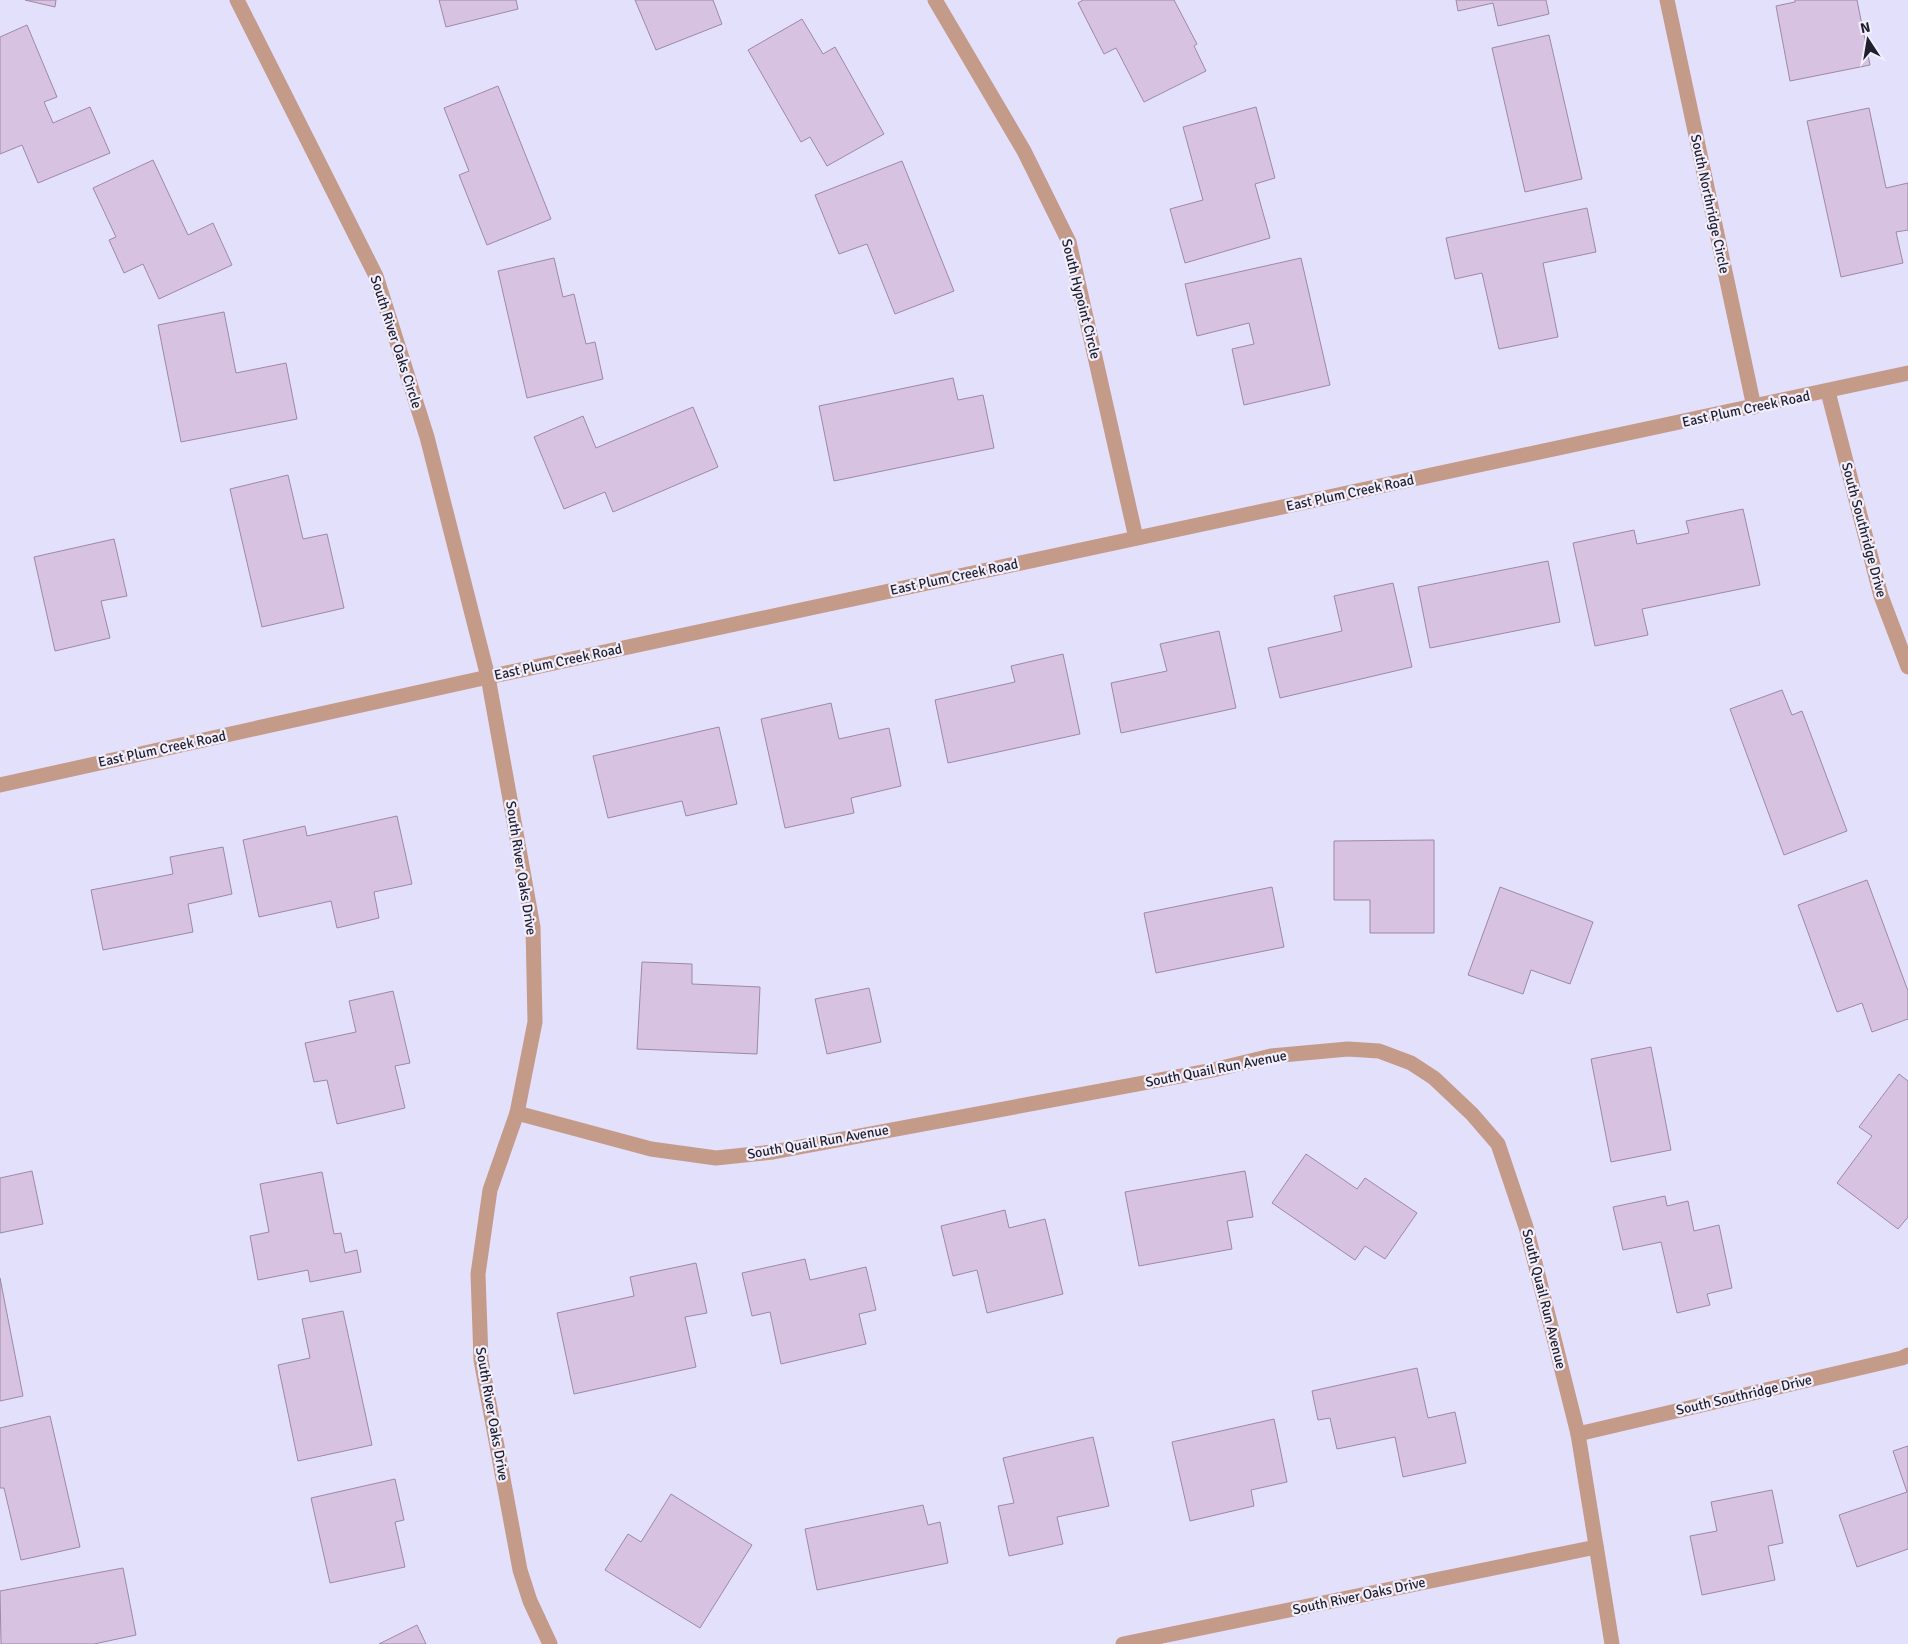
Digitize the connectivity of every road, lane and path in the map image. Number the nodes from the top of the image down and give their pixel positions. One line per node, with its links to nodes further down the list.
1 (238, 0): 9 (street, South River Oaks Circle)
2 (935, 0): 7 (street, South Hypoint Circle)
3 (1667, 0): 6 (street, South Northridge Circle)
4 (1908, 373): 5 (street, East Plum Creek Road)
5 (1828, 392): 6 (street, East Plum Creek Road); 8 (street, South Southridge Drive)
6 (1754, 408): 7 (street, East Plum Creek Road)
7 (1136, 538): 9 (street, East Plum Creek Road)
8 (1908, 667)
9 (488, 677): 10 (street, East Plum Creek Road); 11 (street, South River Oaks Drive)
10 (0, 785)
11 (517, 1113): 13 (street, South Quail Run Avenue); 15 (street, South River Oaks Drive)
12 (1908, 1354): 13 (street, South Southridge Drive)
13 (1578, 1434): 14 (street, South Quail Run Avenue)
14 (1596, 1547): 16 (street, South River Oaks Drive); 17 (street, South Quail Run Avenue)
15 (550, 1644)
16 (1123, 1644)
17 (1612, 1644)

